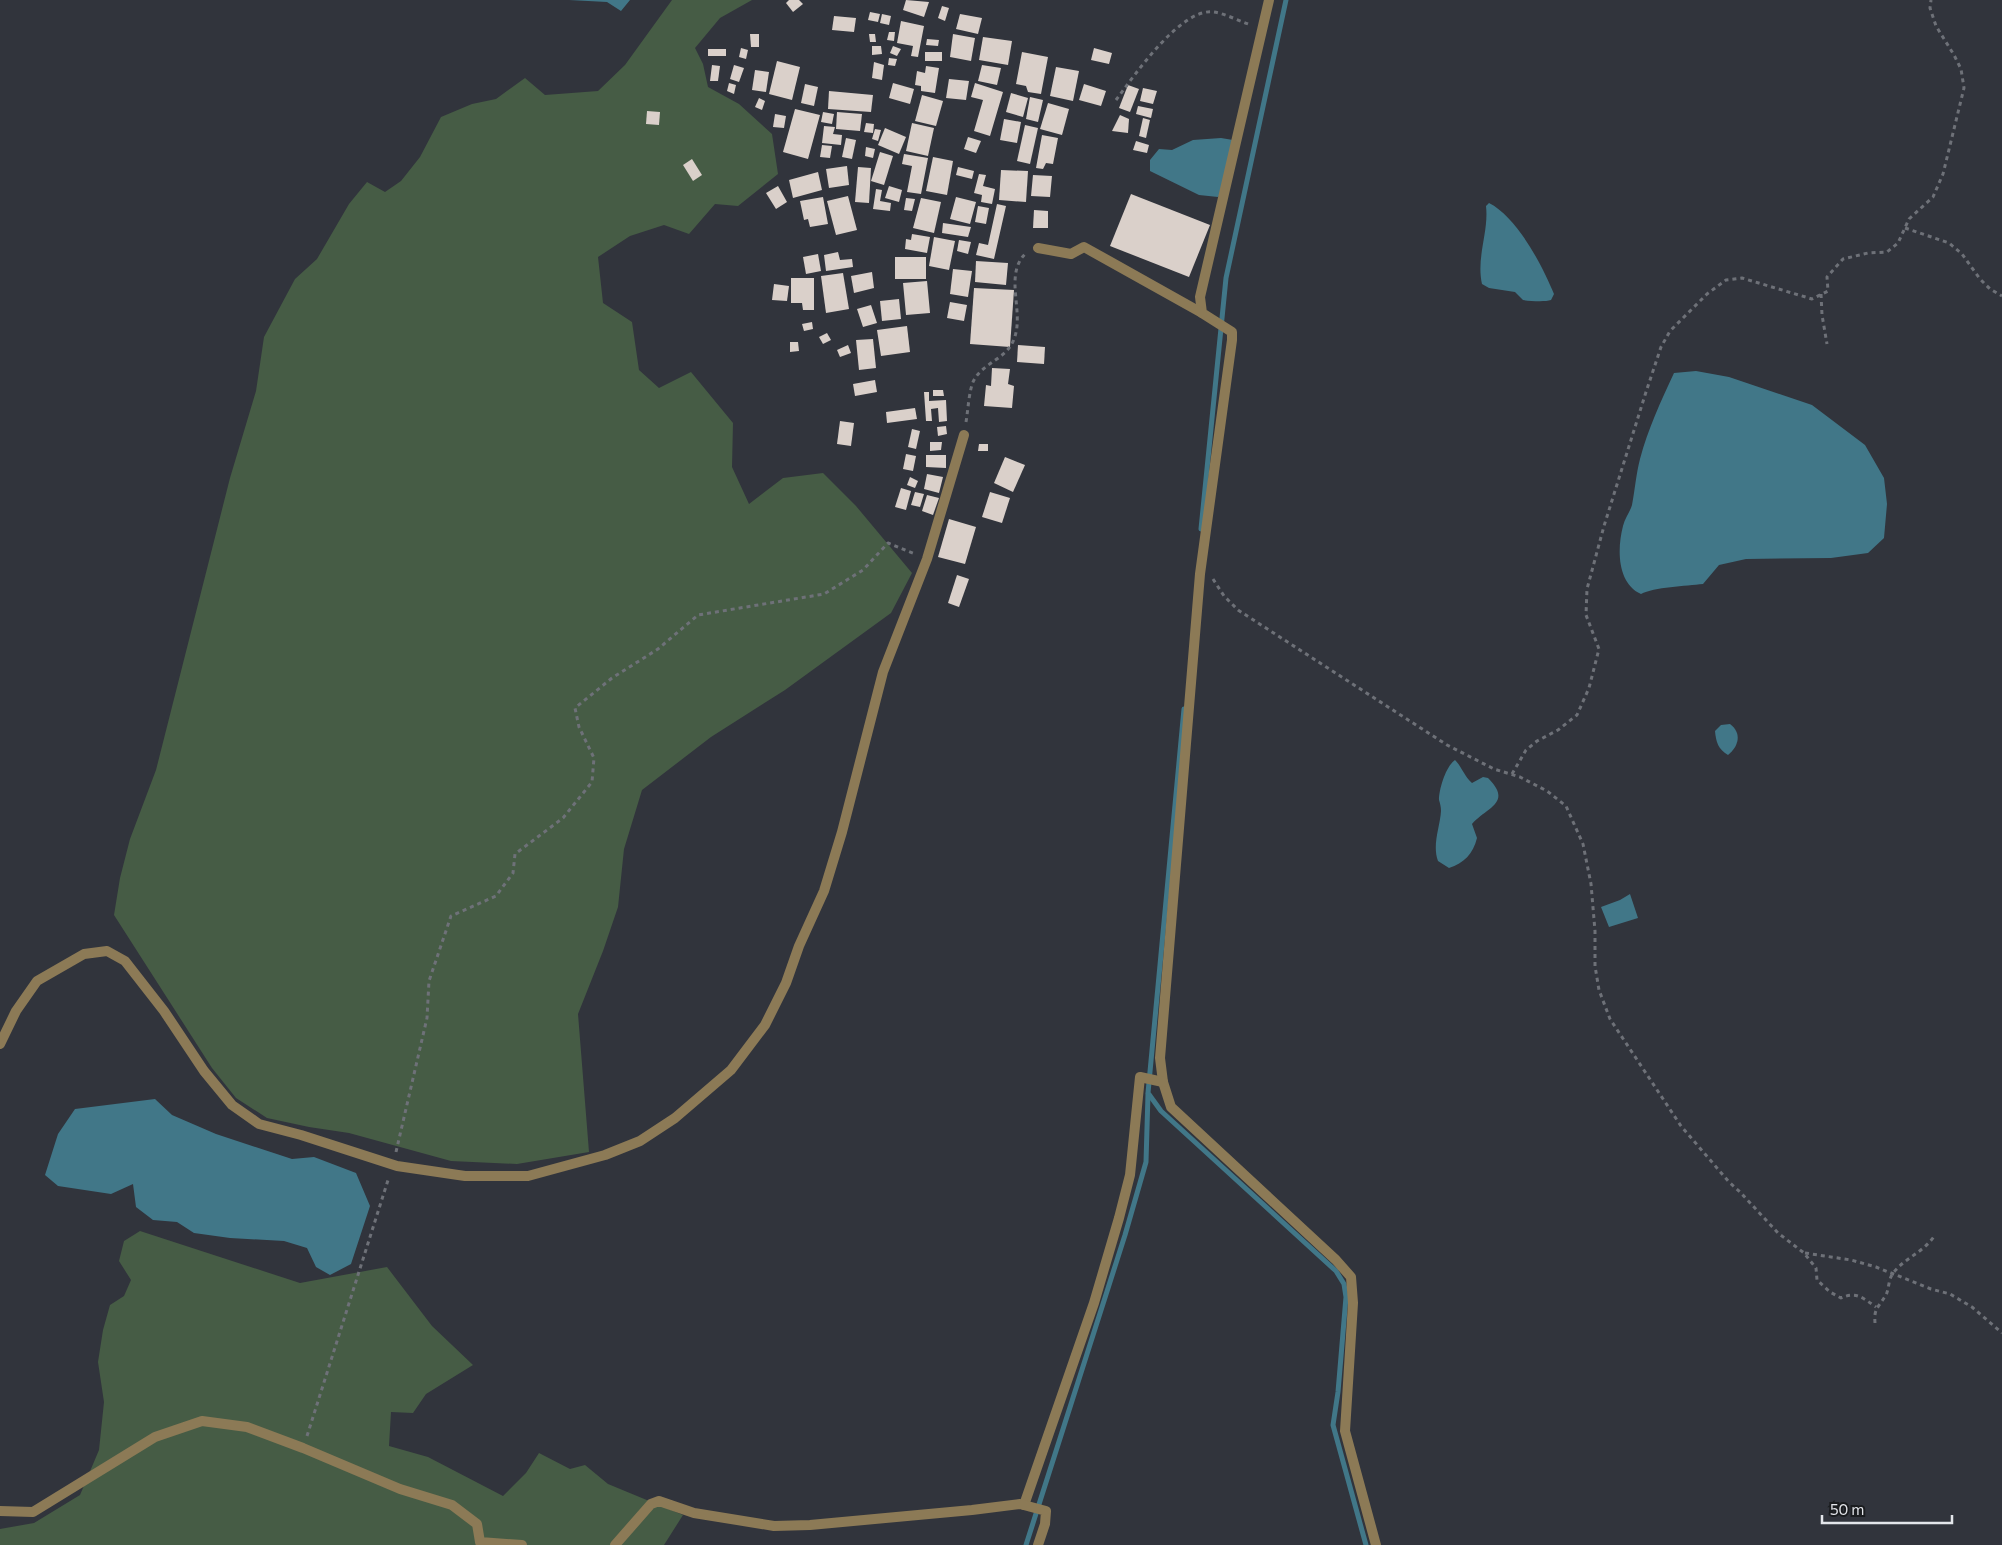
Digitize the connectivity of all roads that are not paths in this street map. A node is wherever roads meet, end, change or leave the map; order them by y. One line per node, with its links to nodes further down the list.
1 (1269, 0): 3 (street)
2 (1038, 248): 3 (street)
3 (1202, 313): 6 (street)
4 (964, 435): 5 (street)
5 (0, 1044)
6 (1160, 1082): 7 (street); 12 (street)
7 (1027, 1506): 10 (street); 11 (street)
8 (0, 1510): 9 (street)
9 (522, 1545)
10 (615, 1545)
11 (1038, 1545)
12 (1376, 1545)

